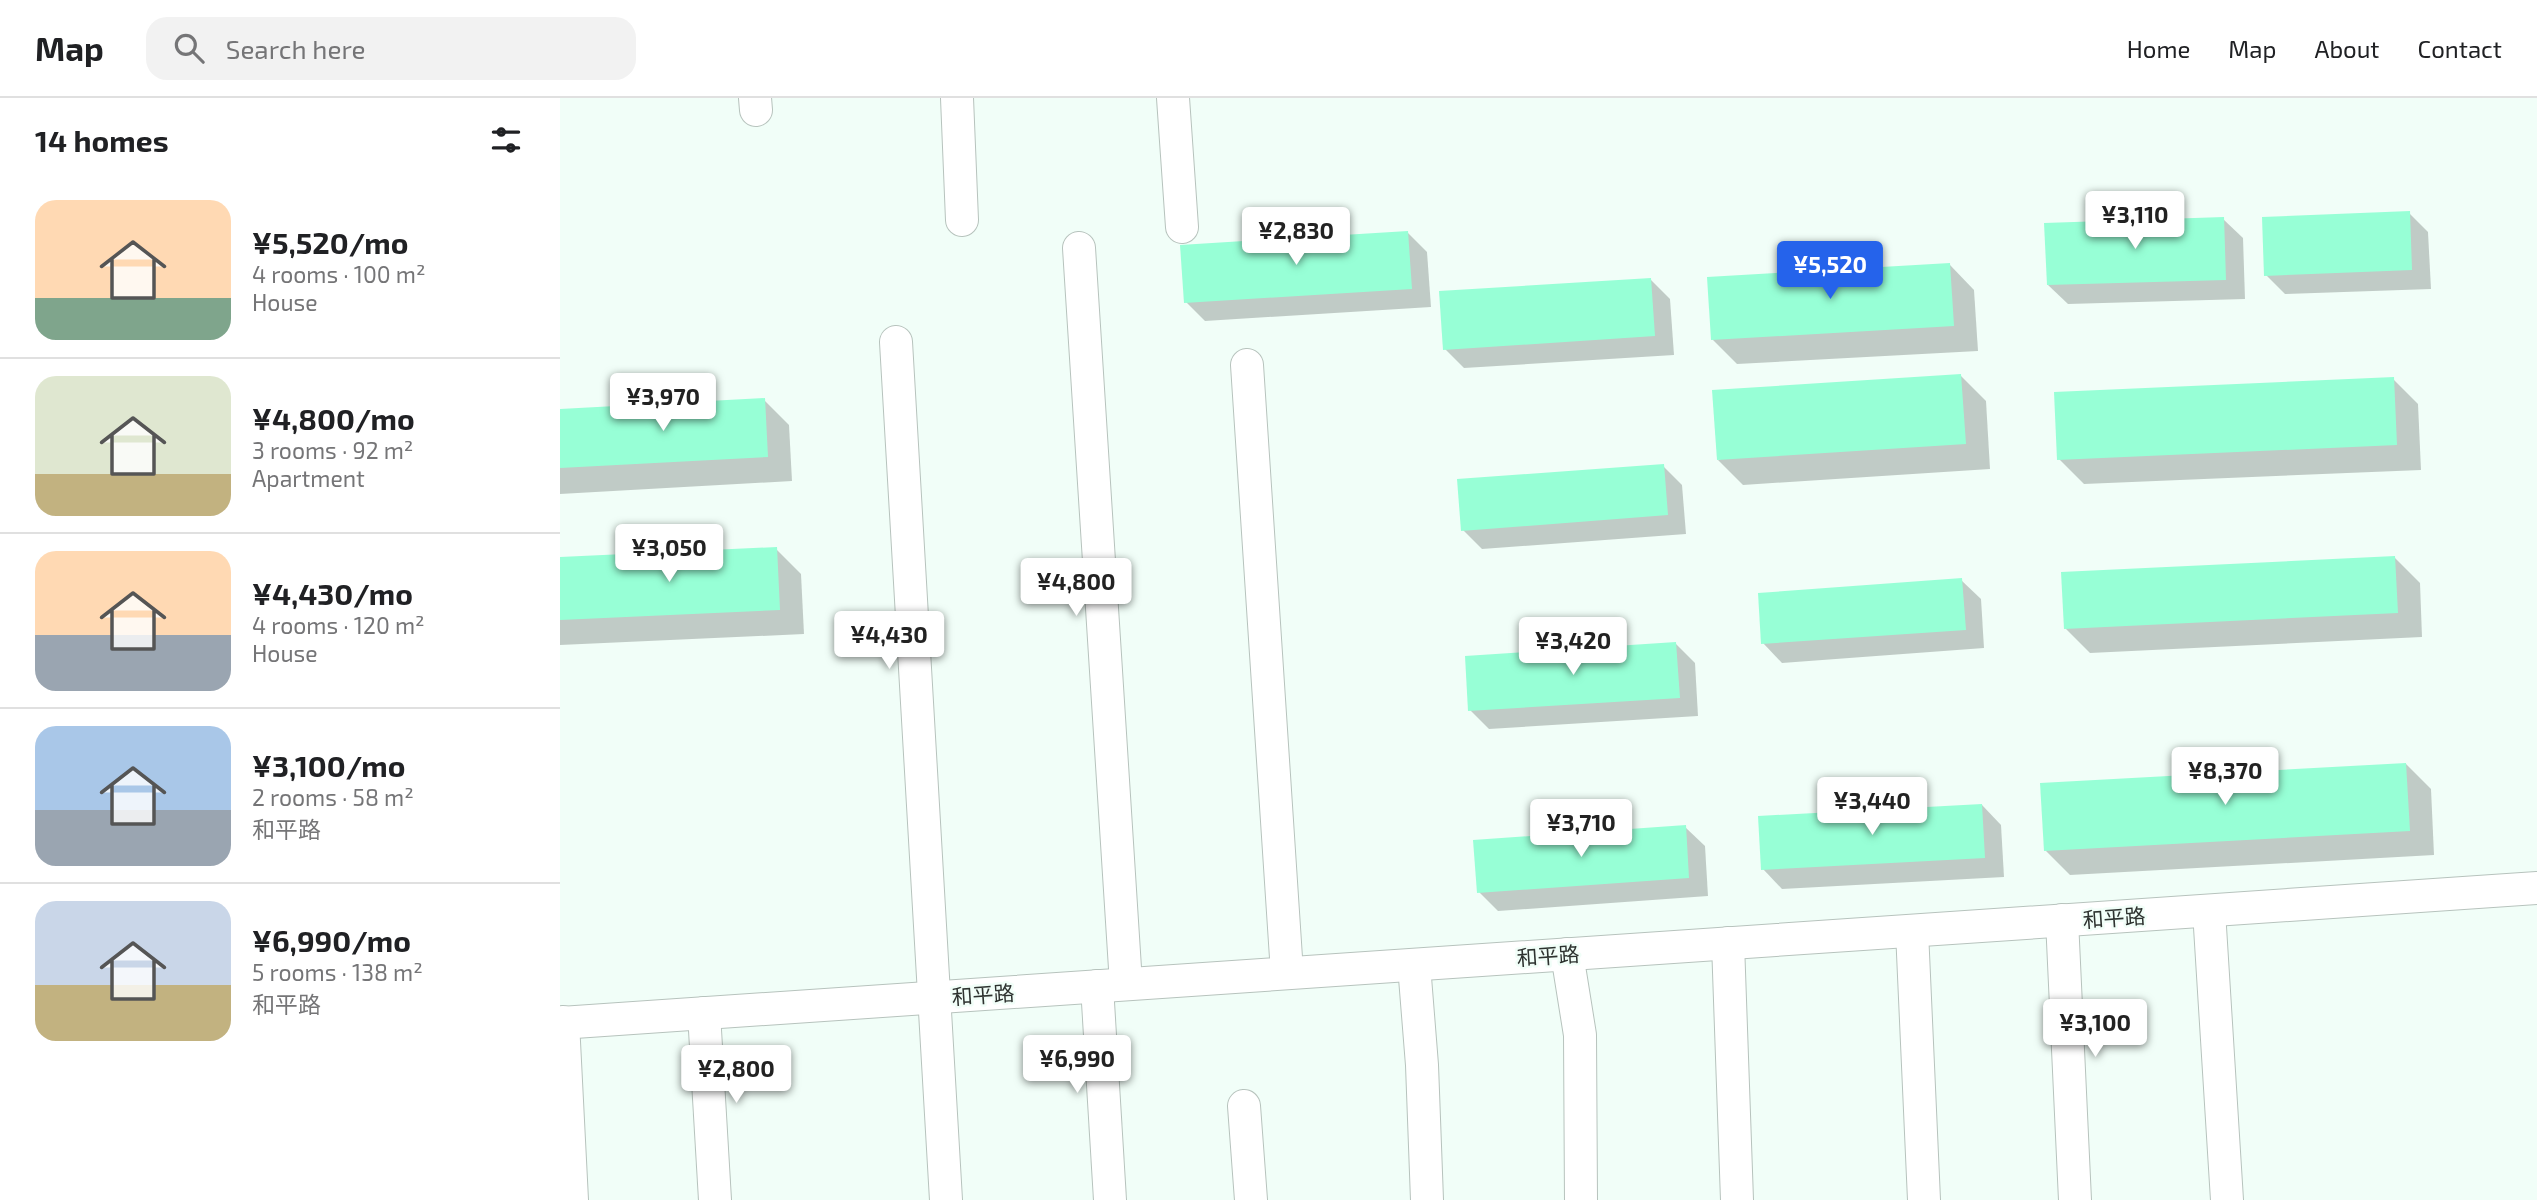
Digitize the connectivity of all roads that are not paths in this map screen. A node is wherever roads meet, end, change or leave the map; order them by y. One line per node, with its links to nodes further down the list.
1 (957, 98): 3 (street)
2 (1173, 98): 4 (street)
3 (962, 220)
4 (1181, 227)
5 (1079, 248): 16 (street)
6 (896, 342): 17 (street)
7 (1247, 365): 15 (street)
8 (2537, 888): 9 (street, 和平路)
9 (2209, 911): 10 (street, 和平路); 31 (street)
10 (2062, 920): 11 (street, 和平路); 30 (street)
11 (1912, 931): 12 (street, 和平路); 29 (street)
12 (1728, 943): 13 (street, 和平路); 28 (street)
13 (1567, 954): 14 (street, 和平路); 27 (street)
14 (1414, 965): 15 (street, 和平路); 26 (street)
15 (1287, 973): 16 (street, 和平路)
16 (1111, 985): 17 (street, 和平路); 24 (street)
17 (936, 997): 18 (street, 和平路); 23 (street)
18 (704, 1013): 19 (street, 和平路); 22 (street)
19 (562, 1023): 21 (street)
20 (1244, 1106): 25 (street)
21 (572, 1200)
22 (715, 1200)
23 (946, 1200)
24 (1110, 1200)
25 (1251, 1200)
26 (1427, 1200)
27 (1581, 1200)
28 (1737, 1200)
29 (1924, 1200)
30 (2075, 1200)
31 (2227, 1200)

